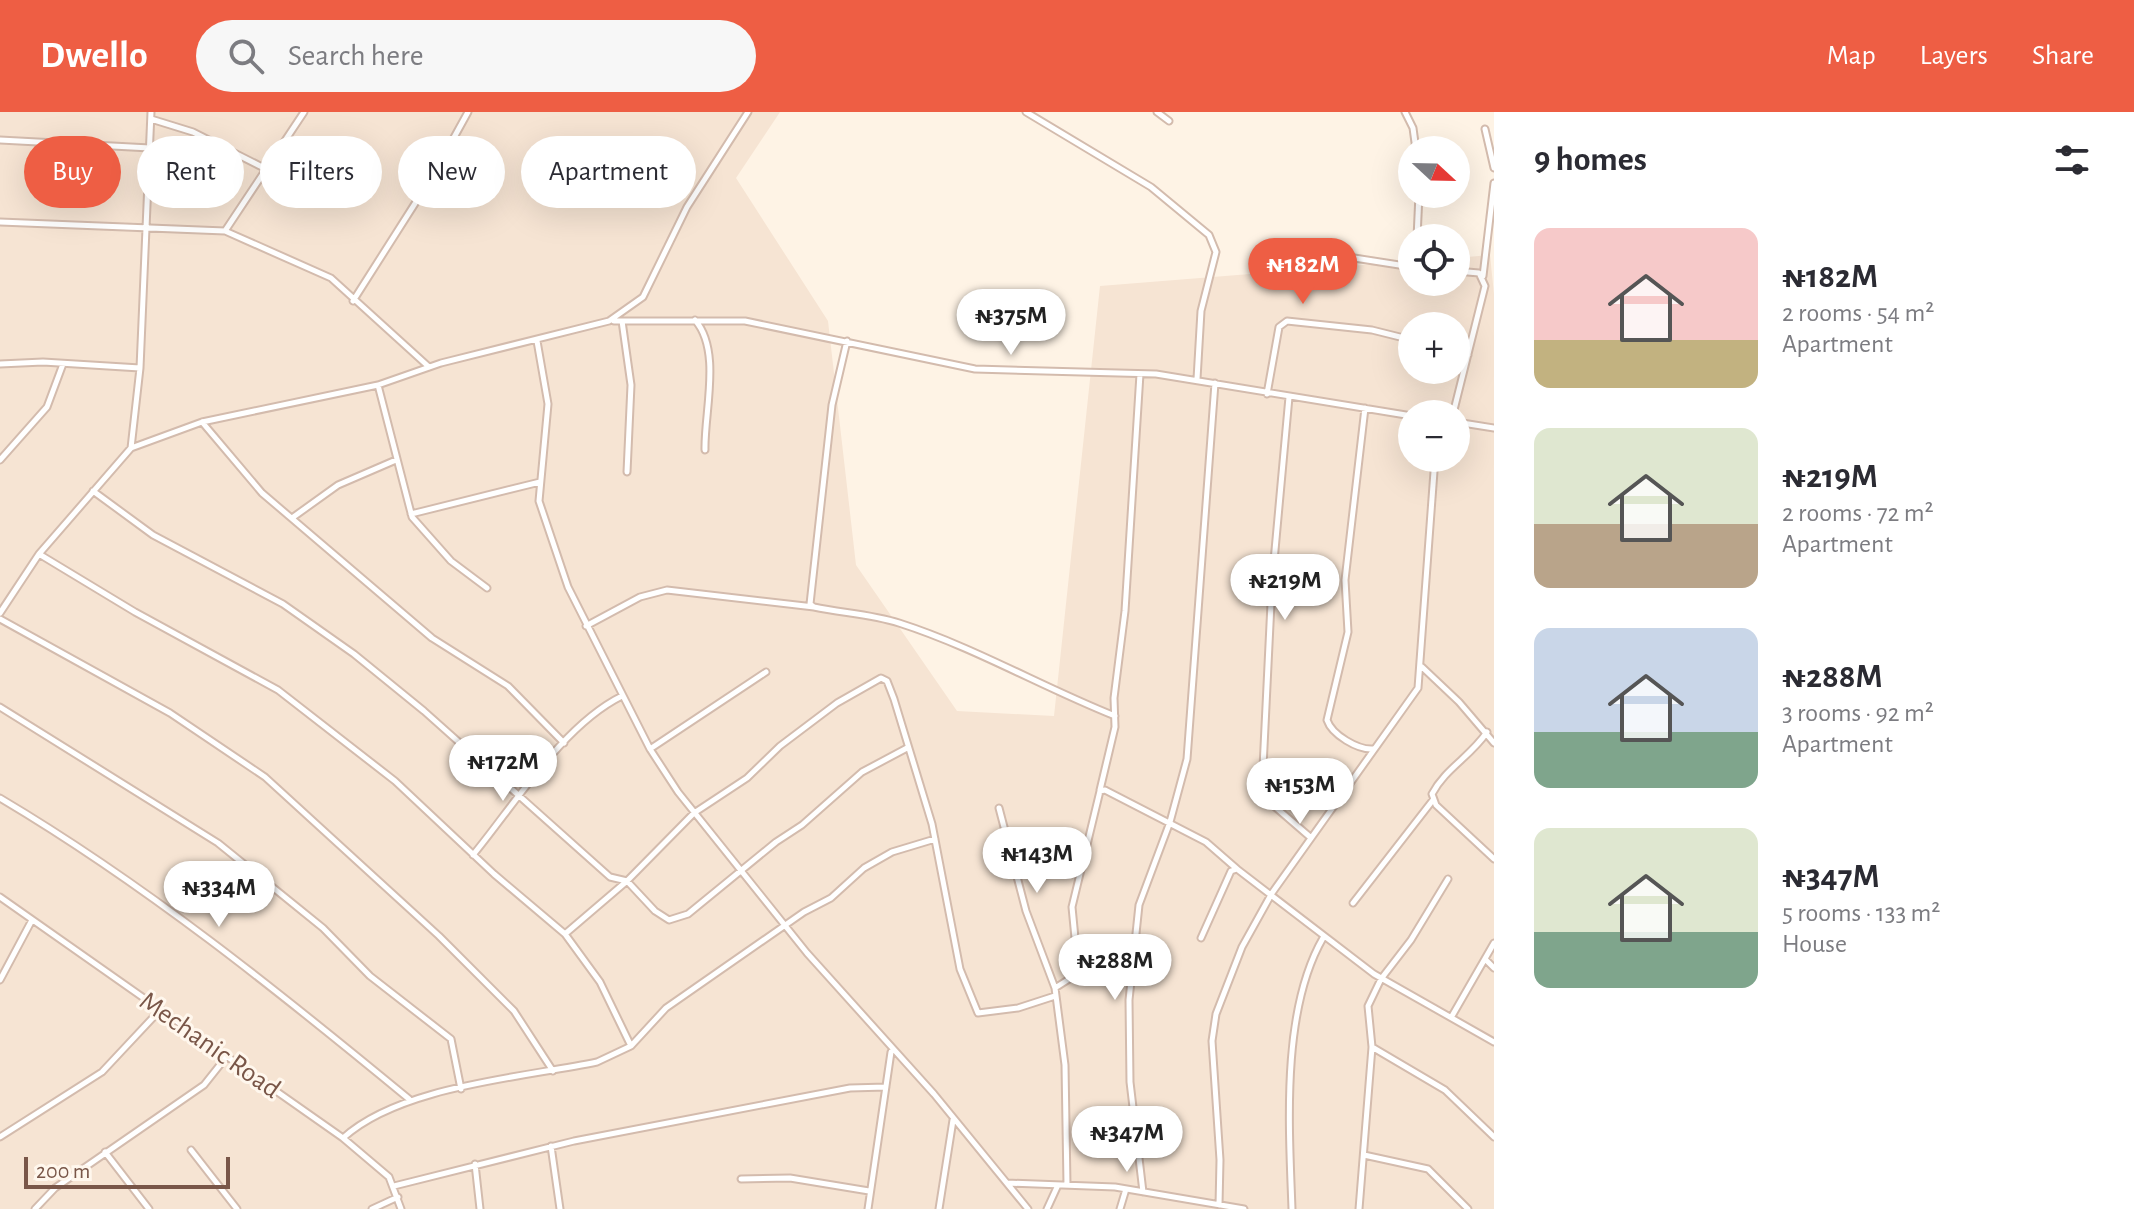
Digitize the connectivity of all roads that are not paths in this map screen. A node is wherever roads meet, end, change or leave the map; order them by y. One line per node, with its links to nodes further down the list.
1 (304, 112): 11 (street)
2 (468, 112): 28 (street)
3 (748, 112): 30 (street)
4 (1026, 112): 41 (street)
5 (1157, 112): 8 (street)
6 (1405, 112): 12 (street)
7 (151, 116): 10 (street); 15 (street)
8 (1169, 121)
9 (1485, 129): 16 (street)
10 (150, 136)
11 (289, 136)
12 (1414, 136)
13 (0, 140): 14 (street)
14 (137, 147)
15 (260, 166)
16 (1494, 168)
17 (260, 181): 22 (street)
18 (1494, 183): 26 (street)
19 (148, 208): 21 (street)
20 (0, 222): 21 (street)
21 (148, 226): 22 (street); 39 (street)
22 (225, 231): 28 (street)
23 (1348, 257): 24 (street)
24 (1398, 265)
25 (1470, 273): 26 (street)
26 (1481, 274): 27 (street); 35 (street)
27 (1494, 274)
28 (353, 301): 38 (street)
29 (695, 319): 31 (street); 34 (street); 52 (street)
30 (609, 321): 31 (street); 33 (street)
31 (622, 321): 55 (street)
32 (1398, 336): 44 (street)
33 (537, 341): 38 (street); 57 (street)
34 (847, 341): 40 (street); 63 (street)
35 (1470, 347)
36 (0, 364): 37 (street)
37 (63, 364): 39 (street); 53 (street)
38 (429, 367): 43 (street)
39 (140, 368): 51 (street)
40 (1140, 374): 41 (street); 70 (street)
41 (1197, 379): 42 (street)
42 (1215, 383): 44 (street); 83 (street)
43 (378, 385): 48 (street); 54 (street)
44 (1267, 394): 45 (street)
45 (1289, 397): 46 (street); 84 (street)
46 (1365, 408): 47 (street); 76 (street)
47 (1398, 414)
48 (202, 422): 51 (street); 60 (street)
49 (1470, 424): 50 (street)
50 (1494, 428)
51 (131, 448): 58 (street)
52 (705, 450)
53 (0, 460)
54 (396, 460): 59 (street); 60 (street)
55 (627, 472)
56 (1434, 472): 66 (street)
57 (540, 482): 59 (street); 65 (street)
58 (93, 491): 61 (street); 79 (street)
59 (411, 514): 62 (street)
60 (292, 518): 72 (street)
61 (39, 554): 64 (street); 86 (street)
62 (487, 588)
63 (814, 607): 65 (street); 70 (street)
64 (0, 616): 114 (street)
65 (586, 626): 68 (street)
66 (1422, 667): 71 (street); 76 (street)
67 (766, 672): 75 (street)
68 (622, 696): 72 (street); 75 (street)
69 (0, 707): 116 (street)
70 (1115, 716): 77 (street)
71 (1487, 732): 73 (street); 80 (street)
72 (564, 743): 79 (street)
73 (1494, 743)
74 (907, 748): 82 (street); 85 (street); 89 (street)
75 (650, 749): 82 (street)
76 (1374, 749): 84 (street)
77 (1100, 791): 83 (street); 105 (street)
78 (0, 798): 117 (street)
79 (519, 798): 86 (street); 91 (street)
80 (1433, 800): 87 (street); 94 (street)
81 (999, 808): 105 (street)
82 (694, 813): 89 (street); 91 (street)
83 (1170, 822): 88 (street); 134 (street)
84 (1310, 837): 92 (street)
85 (935, 839): 96 (street); 106 (street)
86 (473, 855): 97 (street)
87 (1494, 859)
88 (1237, 869): 92 (street); 98 (street)
89 (741, 870): 91 (street); 96 (street)
90 (1448, 879): 103 (street)
91 (627, 881): 97 (street)
92 (1272, 893): 99 (street); 136 (street)
93 (0, 897): 95 (street, Mechanic Road)
94 (1353, 903)
95 (32, 920): 104 (street); 107 (street, Mechanic Road)
96 (786, 926): 110 (street); 112 (street)
97 (565, 934): 110 (street)
98 (1201, 938)
99 (1323, 938): 103 (street); 151 (street)
100 (1494, 943): 101 (street)
101 (1485, 959): 102 (street); 108 (street)
102 (1494, 968)
103 (1381, 979): 108 (street); 111 (street)
104 (0, 980)
105 (1055, 988): 106 (street)
106 (1055, 996): 130 (street)
107 (161, 1009): 113 (street, Mechanic Road); 119 (street)
108 (1452, 1016): 109 (street)
109 (1494, 1042)
110 (631, 1046): 114 (street)
111 (1372, 1047): 120 (street); 125 (street)
112 (892, 1051): 115 (street); 118 (street)
113 (227, 1056): 121 (street, Mechanic Road); 124 (street)
114 (553, 1071): 116 (street)
115 (886, 1087): 122 (street); 133 (street)
116 (461, 1089): 117 (street)
117 (409, 1100): 121 (street)
118 (953, 1120): 128 (street); 146 (street)
119 (0, 1137)
120 (1494, 1137)
121 (343, 1138): 131 (street, Mechanic Road)
122 (551, 1146): 126 (street); 144 (street)
123 (191, 1150): 140 (street)
124 (105, 1152): 138 (street); 139 (street)
125 (1364, 1155): 152 (street); 153 (street)
126 (475, 1164): 131 (street); 143 (street)
127 (741, 1179): 133 (street)
128 (1005, 1183): 129 (street); 147 (street)
129 (1058, 1185): 130 (street); 148 (street)
130 (1067, 1185): 132 (street)
131 (394, 1186): 135 (street, Mechanic Road)
132 (1126, 1189): 134 (street); 149 (street)
133 (869, 1191): 145 (street)
134 (1143, 1192): 137 (street)
135 (398, 1197): 141 (street); 142 (street, Mechanic Road)
136 (1219, 1205): 137 (street); 150 (street)
137 (1206, 1206)
138 (35, 1209)
139 (149, 1209)
140 (237, 1209)
141 (372, 1209)
142 (401, 1209)
143 (480, 1209)
144 (560, 1209)
145 (868, 1209)
146 (939, 1209)
147 (1028, 1209)
148 (1047, 1209)
149 (1120, 1209)
150 (1244, 1209)
151 (1292, 1209)
152 (1359, 1209)
153 (1468, 1209)

